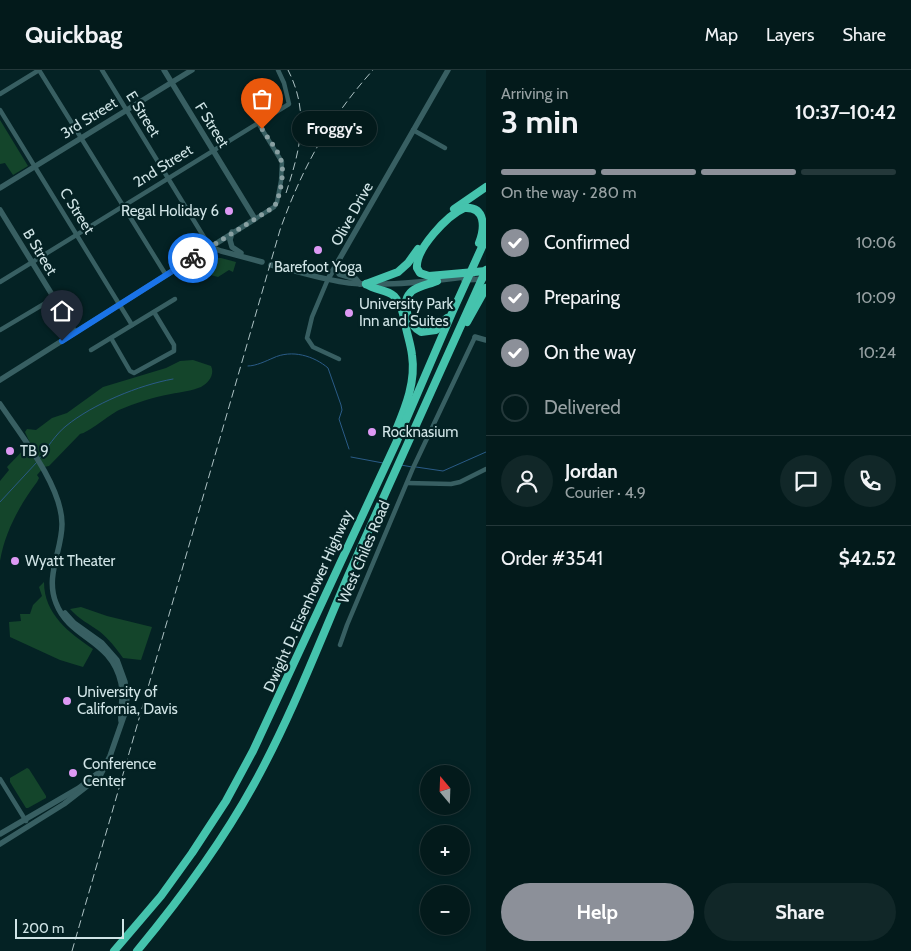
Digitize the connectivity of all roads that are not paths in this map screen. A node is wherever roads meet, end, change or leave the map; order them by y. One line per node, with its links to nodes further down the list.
1 (39, 70): 8 (street); 14 (street)
2 (102, 70): 11 (street, E Street)
3 (164, 70): 7 (street, F Street)
4 (192, 70): 7 (street, 3rd Street)
5 (278, 70): 12 (street, 2nd Street)
6 (448, 70): 13 (street, Olive Drive)
7 (171, 82): 11 (street, 3rd Street); 16 (street, F Street)
8 (0, 94)
9 (246, 103): 12 (street)
10 (0, 110): 17 (street, C Street)
11 (126, 110): 14 (street, 3rd Street); 18 (street, E Street)
12 (259, 123): 16 (street, 2nd Street); 23 (street)
13 (413, 130): 15 (street); 33 (street, Olive Drive)
14 (80, 138): 17 (street, 3rd Street); 21 (street)
15 (445, 148)
16 (213, 151): 18 (street, 2nd Street); 23 (street, F Street)
17 (35, 166): 20 (street, 3rd Street); 25 (street, C Street)
18 (168, 178): 21 (street, 2nd Street); 27 (street, E Street)
19 (486, 187): 41 (highway)
20 (0, 188)
21 (123, 206): 25 (street, 2nd Street); 35 (street)
22 (0, 210): 31 (street, B Street)
23 (255, 219): 24 (street)
24 (232, 232): 27 (street); 28 (street)
25 (77, 235): 31 (street, 2nd Street); 45 (street, C Street)
26 (486, 238): 30 (highway, Dwight D. Eisenhower Highway)
27 (210, 247): 28 (street); 35 (street)
28 (254, 259): 29 (street)
29 (262, 262)
30 (475, 262): 36 (highway); 47 (highway, Dwight D. Eisenhower Highway)
31 (32, 263): 40 (street, 2nd Street); 43 (street, B Street)
32 (271, 264): 37 (street)
33 (336, 267): 37 (street, Olive Drive); 41 (street)
34 (486, 271): 36 (highway); 53 (highway, Dwight D. Eisenhower Highway)
35 (166, 276): 45 (street)
36 (456, 277): 38 (street); 39 (street)
37 (328, 279): 41 (street); 56 (street, Olive Drive)
38 (486, 279)
39 (437, 281): 41 (street); 47 (highway)
40 (0, 282)
41 (363, 284): 59 (highway)
42 (486, 288): 53 (highway)
43 (54, 298): 49 (street); 50 (street, B Street)
44 (175, 299): 46 (street)
45 (120, 304): 48 (street, C Street); 50 (street)
46 (154, 312): 48 (street); 52 (street)
47 (452, 313): 59 (highway, Dwight D. Eisenhower Highway)
48 (132, 325): 52 (street)
49 (0, 330)
50 (75, 332): 57 (street)
51 (474, 336): 54 (street); 61 (street, West Chiles Road)
52 (111, 338): 55 (street)
53 (454, 339): 70 (highway, Dwight D. Eisenhower Highway)
54 (486, 340)
55 (91, 350)
56 (339, 359)
57 (0, 380)
58 (0, 404): 63 (street)
59 (390, 453): 69 (highway, Dwight D. Eisenhower Highway)
60 (486, 469): 61 (street)
61 (407, 483): 62 (street, West Chiles Road)
62 (340, 645)
63 (102, 770): 65 (street); 66 (street)
64 (0, 779): 65 (street)
65 (25, 819): 66 (street); 67 (street)
66 (29, 826): 68 (street)
67 (0, 834)
68 (0, 844)
69 (114, 951)
70 (137, 951)

